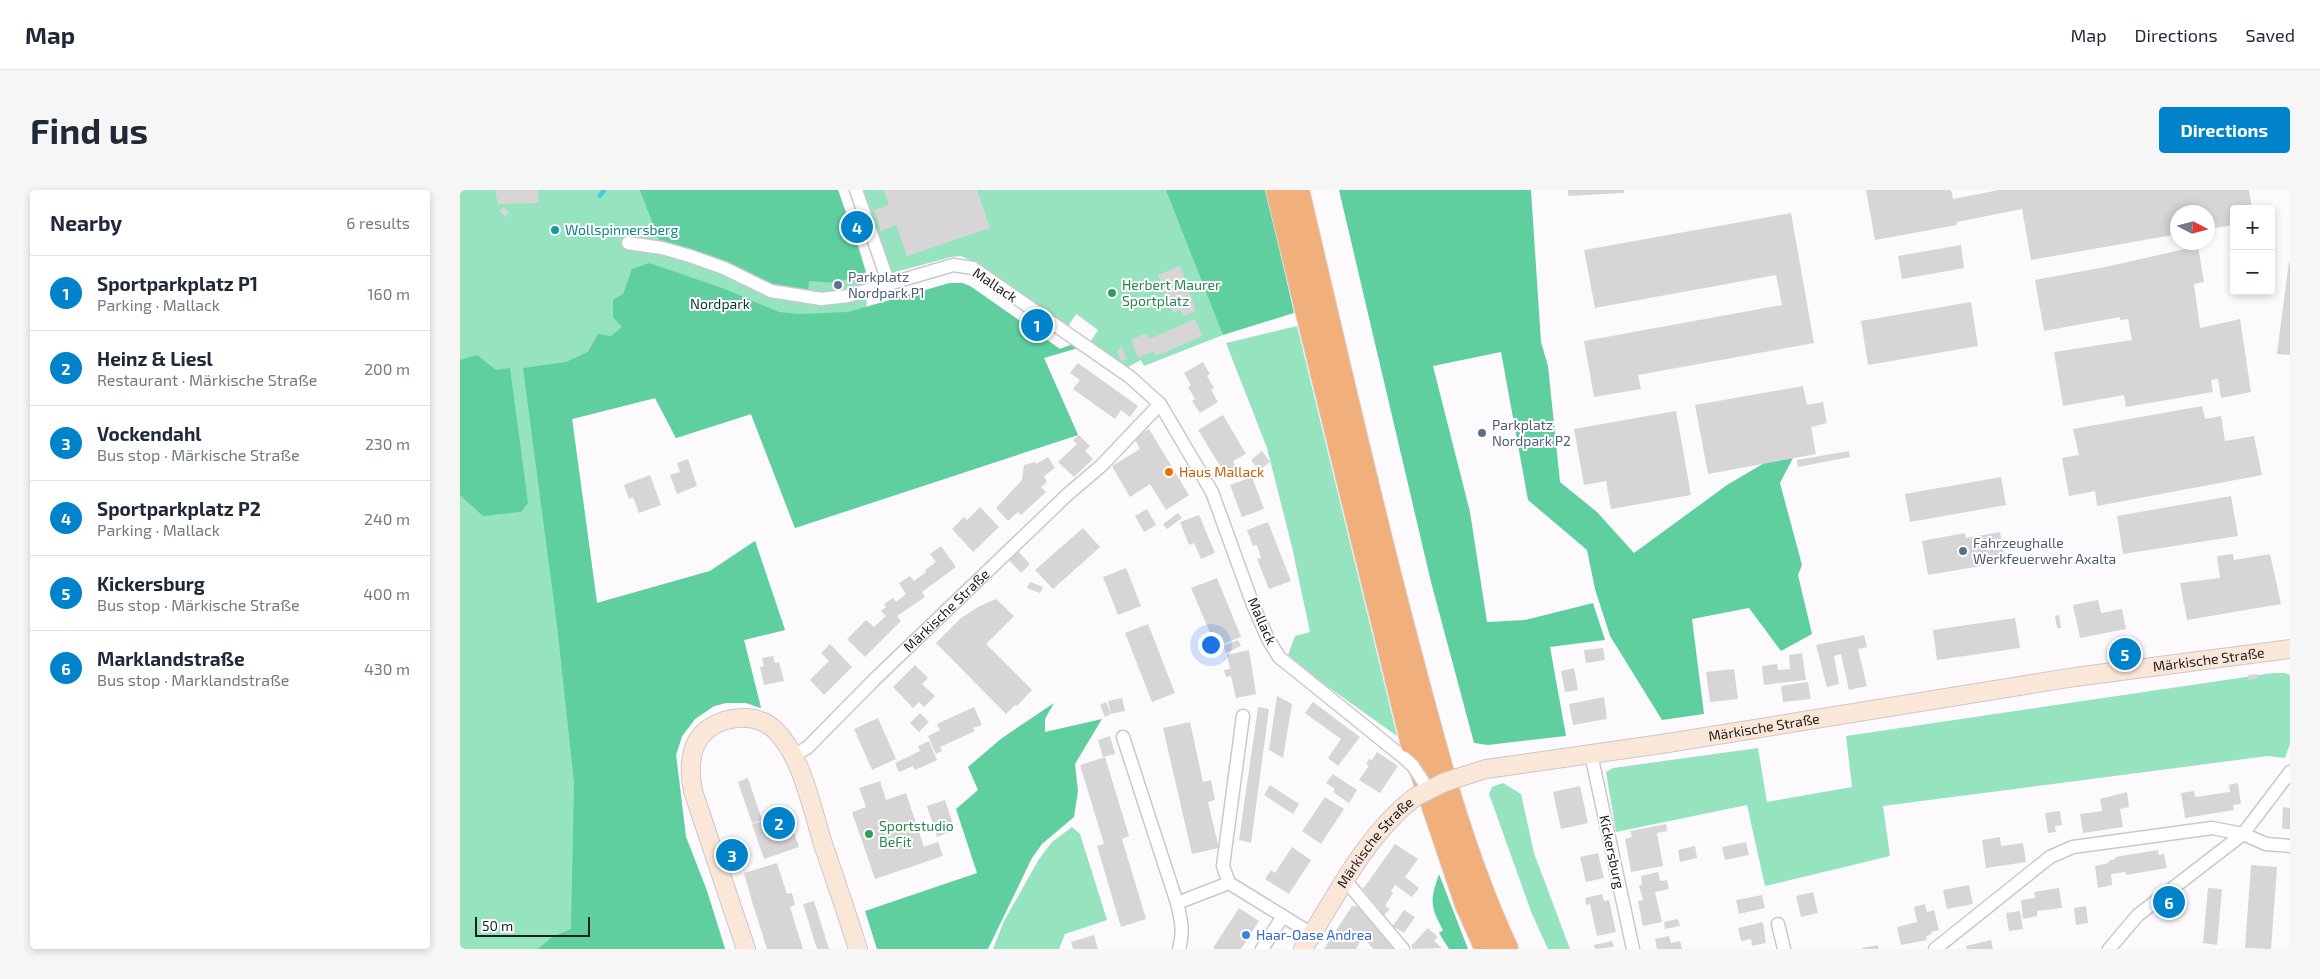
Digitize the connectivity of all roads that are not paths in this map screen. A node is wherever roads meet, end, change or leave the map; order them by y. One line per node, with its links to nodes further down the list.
1 (856, 190): 5 (street)
2 (1278, 190): 27 (highway)
3 (1297, 190): 28 (highway)
4 (628, 243): 5 (street, Mallack)
5 (888, 284): 6 (street, Mallack)
6 (1160, 404): 11 (street, Märkische Straße); 13 (street, Mallack, bridge)
7 (2290, 650): 10 (main road, Märkische Straße)
8 (1243, 716): 17 (street)
9 (1123, 737): 18 (street)
10 (1591, 754): 13 (main road, Märkische Straße, bridge); 29 (street, Kickersburg)
11 (793, 756): 22 (main road); 23 (main road)
12 (2290, 772): 14 (street)
13 (1422, 793): 16 (main road, Märkische Straße)
14 (2243, 834): 15 (street); 31 (street); 32 (street)
15 (2290, 846)
16 (1345, 880): 21 (main road, Märkische Straße); 26 (street)
17 (1229, 884): 18 (street); 19 (street, Märkische Straße)
18 (1177, 903): 24 (street)
19 (1283, 916): 21 (street, Märkische Straße); 25 (street)
20 (1778, 924): 30 (street)
21 (1307, 942)
22 (746, 949)
23 (858, 949)
24 (1179, 949)
25 (1262, 949)
26 (1402, 949)
27 (1487, 949)
28 (1506, 949)
29 (1632, 949)
30 (1784, 949)
31 (1936, 949)
32 (2109, 949)

